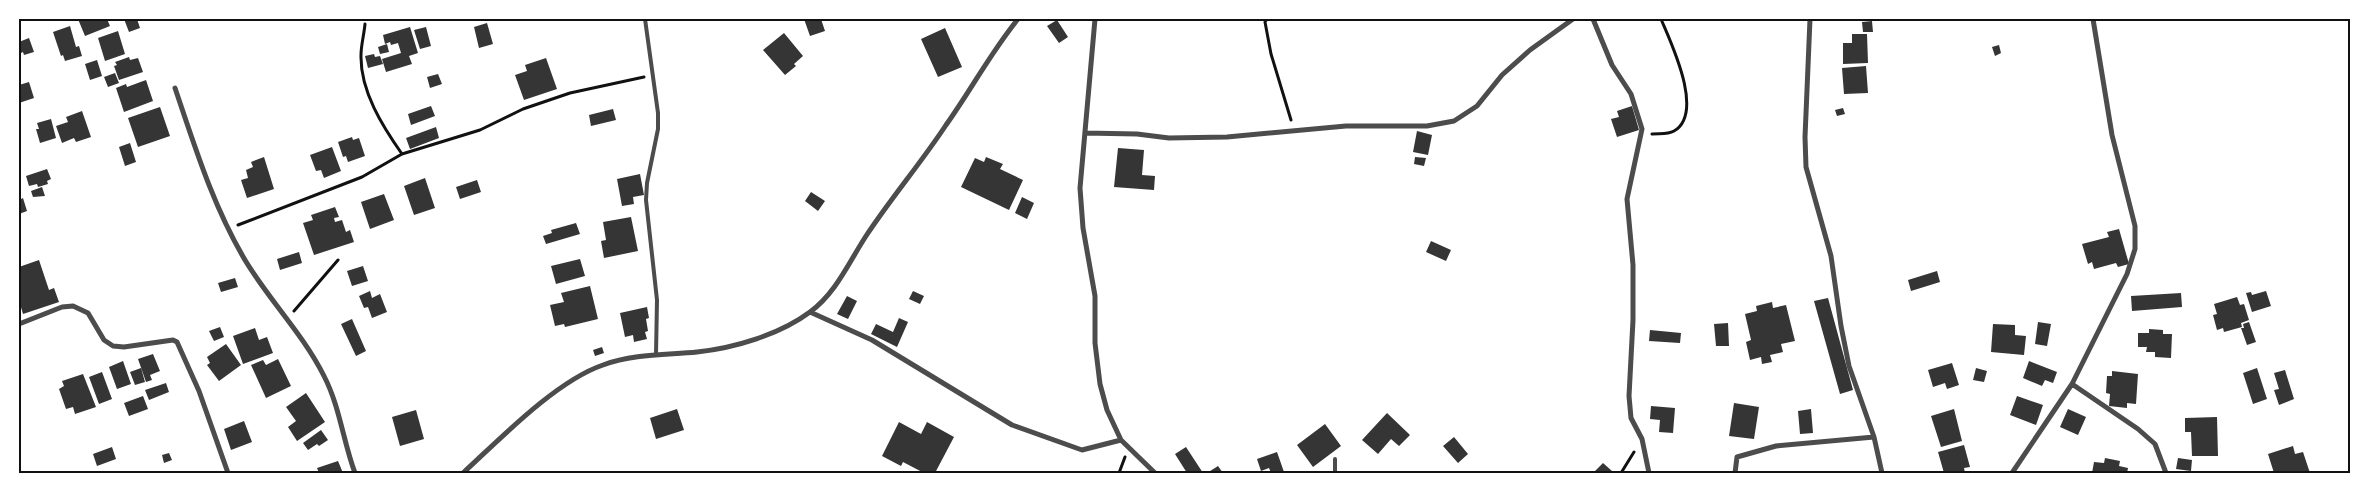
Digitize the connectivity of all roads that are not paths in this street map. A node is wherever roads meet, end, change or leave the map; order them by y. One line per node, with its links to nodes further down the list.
1 (645, 19): 12 (lane)
2 (1018, 19): 10 (street)
3 (1094, 19): 9 (street)
4 (1573, 19): 9 (street)
5 (1593, 19): 22 (street)
6 (1810, 19): 14 (street)
7 (2093, 19): 13 (street)
8 (175, 88): 18 (street)
9 (1085, 133): 15 (street)
10 (810, 312): 12 (street); 15 (street)
11 (19, 324): 17 (street)
12 (656, 354): 19 (street)
13 (2072, 384): 25 (street); 26 (street)
14 (1874, 437): 23 (street); 24 (street)
15 (1121, 440): 20 (street)
16 (1335, 458): 21 (lane)
17 (228, 473)
18 (355, 473)
19 (463, 473)
20 (1155, 473)
21 (1335, 473)
22 (1649, 473)
23 (1734, 473)
24 (1882, 473)
25 (2012, 473)
26 (2166, 473)

